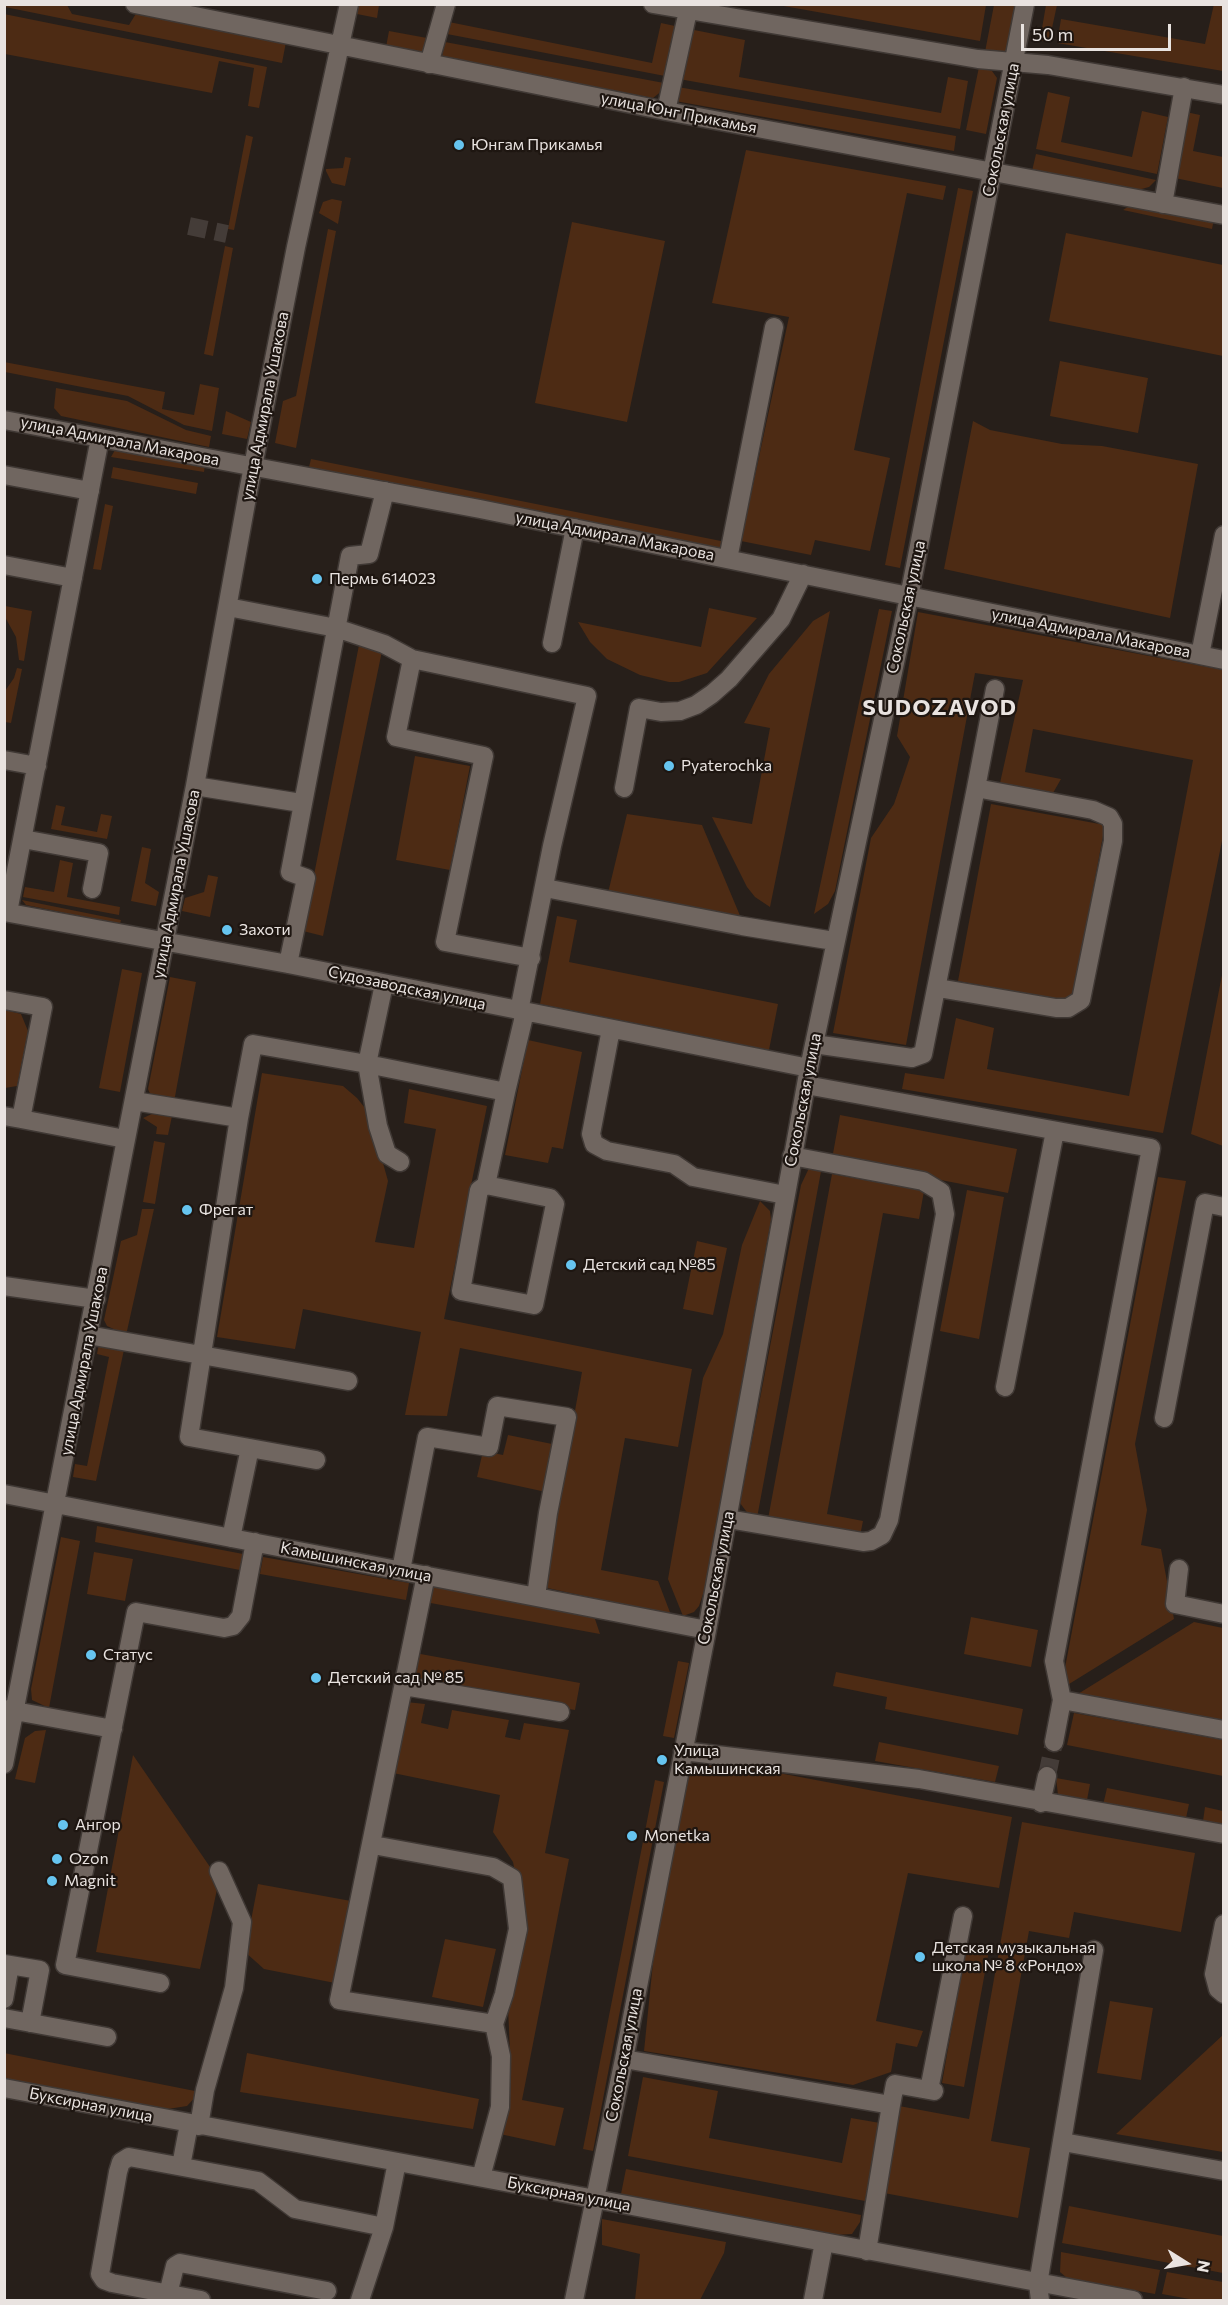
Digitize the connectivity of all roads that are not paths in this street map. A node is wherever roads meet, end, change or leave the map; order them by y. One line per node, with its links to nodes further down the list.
1 (135, 4): 7 (street, улица Юнг Прикамья)
2 (349, 4): 8 (street, улица Адмирала Ушакова)
3 (446, 4): 10 (street)
4 (653, 4): 6 (street)
5 (1025, 4): 9 (street, Сокольская улица)
6 (690, 8): 9 (street); 13 (street)
7 (209, 12): 8 (street, улица Юнг Прикамья)
8 (339, 47): 10 (street, улица Юнг Прикамья); 20 (street, улица Адмирала Ушакова)
9 (1014, 63): 11 (street); 14 (street, Сокольская улица)
10 (429, 64): 13 (street, улица Юнг Прикамья)
11 (1184, 87): 12 (street); 15 (street)
12 (1224, 95)
13 (666, 111): 14 (street, улица Юнг Прикамья)
14 (992, 172): 15 (street, улица Юнг Прикамья); 30 (street, Сокольская улица)
15 (1163, 204): 16 (street, улица Юнг Прикамья)
16 (1224, 215)
17 (774, 327): 26 (street)
18 (4, 420): 19 (street, улица Адмирала Макарова)
19 (100, 438): 20 (street, улица Адмирала Макарова); 22 (street)
20 (254, 466): 23 (street, улица Адмирала Макарова); 32 (street, улица Адмирала Ушакова)
21 (4, 475): 22 (street)
22 (90, 491): 29 (street)
23 (385, 491): 24 (street, улица Адмирала Макарова); 33 (street)
24 (575, 528): 26 (street, улица Адмирала Макарова); 34 (street)
25 (1224, 535): 31 (street)
26 (728, 559): 28 (street, улица Адмирала Макарова)
27 (4, 565): 29 (street)
28 (803, 574): 30 (street, улица Адмирала Макарова); 42 (street)
29 (73, 578): 40 (street)
30 (909, 597): 35 (street, улица Адмирала Макарова); 50 (street, Сокольская улица)
31 (1217, 602): 35 (street)
32 (228, 607): 33 (street); 41 (street, улица Адмирала Ушакова)
33 (336, 628): 36 (street); 44 (street)
34 (552, 643)
35 (1200, 655): 37 (street, улица Адмирала Макарова)
36 (412, 659): 47 (street); 52 (street)
37 (1224, 660)
38 (995, 689): 43 (street)
39 (4, 760): 40 (street)
40 (37, 766): 45 (street)
41 (195, 786): 44 (street); 51 (street, улица Адмирала Ушакова)
42 (624, 788)
43 (976, 788): 55 (street); 55 (street)
44 (301, 803): 53 (street)
45 (23, 839): 46 (street); 48 (street)
46 (11, 864): 49 (street)
47 (545, 888): 50 (street); 52 (street)
48 (92, 889)
49 (6, 912): 51 (street, Судозаводская улица)
50 (834, 941): 59 (street, Сокольская улица)
51 (164, 942): 53 (street, Судозаводская улица); 63 (street, улица Адмирала Ушакова)
52 (531, 958): 57 (street)
53 (288, 964): 54 (street, Судозаводская улица)
54 (384, 984): 57 (street, Судозаводская улица); 60 (street)
55 (938, 988): 59 (street)
56 (4, 1000): 64 (street)
57 (522, 1012): 58 (street, Судозаводская улица); 62 (street)
58 (611, 1029): 61 (street, Судозаводская улица); 71 (street)
59 (814, 1044): 61 (street, Сокольская улица)
60 (367, 1064): 62 (street); 65 (street); 69 (street)
61 (807, 1076): 66 (street, Судозаводская улица); 68 (street, Сокольская улица)
62 (506, 1092): 70 (street)
63 (134, 1101): 65 (street); 67 (street, улица Адмирала Ушакова)
64 (13, 1118): 67 (street)
65 (239, 1118): 76 (street)
66 (1055, 1131): 78 (street); 94 (street, Судозаводская улица)
67 (125, 1139): 74 (street, улица Адмирала Ушакова)
68 (792, 1156): 71 (street, Сокольская улица); 84 (street)
69 (400, 1162)
70 (486, 1185): 70 (street)
71 (785, 1195): 84 (street, Сокольская улица)
72 (1224, 1207): 79 (street)
73 (4, 1286): 74 (street)
74 (96, 1299): 75 (street, улица Адмирала Ушакова)
75 (88, 1335): 76 (street); 83 (street, улица Адмирала Ушакова)
76 (202, 1353): 77 (street); 80 (street)
77 (348, 1381)
78 (1005, 1387)
79 (1164, 1418)
80 (250, 1448): 81 (street); 85 (street)
81 (316, 1460)
82 (4, 1494): 83 (street, Камышинская улица)
83 (57, 1504): 85 (street, Камышинская улица); 95 (street, улица Адмирала Ушакова)
84 (728, 1519): 92 (street, Сокольская улица)
85 (231, 1538): 86 (street, Камышинская улица)
86 (255, 1542): 88 (street, Камышинская улица); 97 (street)
87 (1179, 1569): 91 (street)
88 (401, 1570): 89 (street, Камышинская улица); 90 (street)
89 (426, 1575): 90 (street, Камышинская улица); 93 (street)
90 (536, 1596): 92 (street, Камышинская улица)
91 (1224, 1614)
92 (707, 1630): 100 (street, Сокольская улица)
93 (404, 1686): 96 (street); 105 (street)
94 (1062, 1700): 98 (street); 99 (street)
95 (10, 1710): 97 (street); 101 (street, улица Адмирала Ушакова)
96 (560, 1712)
97 (113, 1729): 111 (street)
98 (1224, 1730)
99 (1054, 1742)
100 (683, 1751): 103 (street); 118 (street, Сокольская улица)
101 (4, 1764)
102 (1047, 1776): 103 (street)
103 (1041, 1803): 104 (street)
104 (1224, 1834)
105 (373, 1845): 116 (street); 116 (street)
106 (219, 1871): 121 (street)
107 (963, 1916): 120 (street)
108 (1224, 1924): 112 (street)
109 (1094, 1950): 122 (street)
110 (7, 1965): 113 (street); 115 (street)
111 (160, 1983)
112 (1224, 1994)
113 (4, 1999)
114 (4, 2018): 115 (street)
115 (30, 2023): 117 (street)
116 (494, 2024): 126 (street)
117 (107, 2037)
118 (624, 2059): 120 (street); 127 (street, Сокольская улица)
119 (4, 2088): 121 (street, Буксирная улица)
120 (891, 2105): 130 (street)
121 (194, 2125): 123 (street, Буксирная улица); 124 (street)
122 (1063, 2142): 125 (street); 132 (street)
123 (397, 2162): 126 (street, Буксирная улица); 128 (street)
124 (181, 2166): 128 (street); 133 (street)
125 (1224, 2171)
126 (481, 2177): 127 (street, Буксирная улица)
127 (596, 2198): 129 (street, Буксирная улица); 137 (street, Сокольская улица)
128 (384, 2227): 136 (street)
129 (824, 2242): 130 (street, Буксирная улица); 138 (street)
130 (867, 2251): 132 (street, Буксирная улица)
131 (327, 2291): 134 (street)
132 (1039, 2292): 139 (street, Буксирная улица)
133 (131, 2294): 134 (street)
134 (168, 2294): 135 (street)
135 (201, 2301)
136 (360, 2301)
137 (574, 2301)
138 (813, 2301)
139 (1133, 2301)

